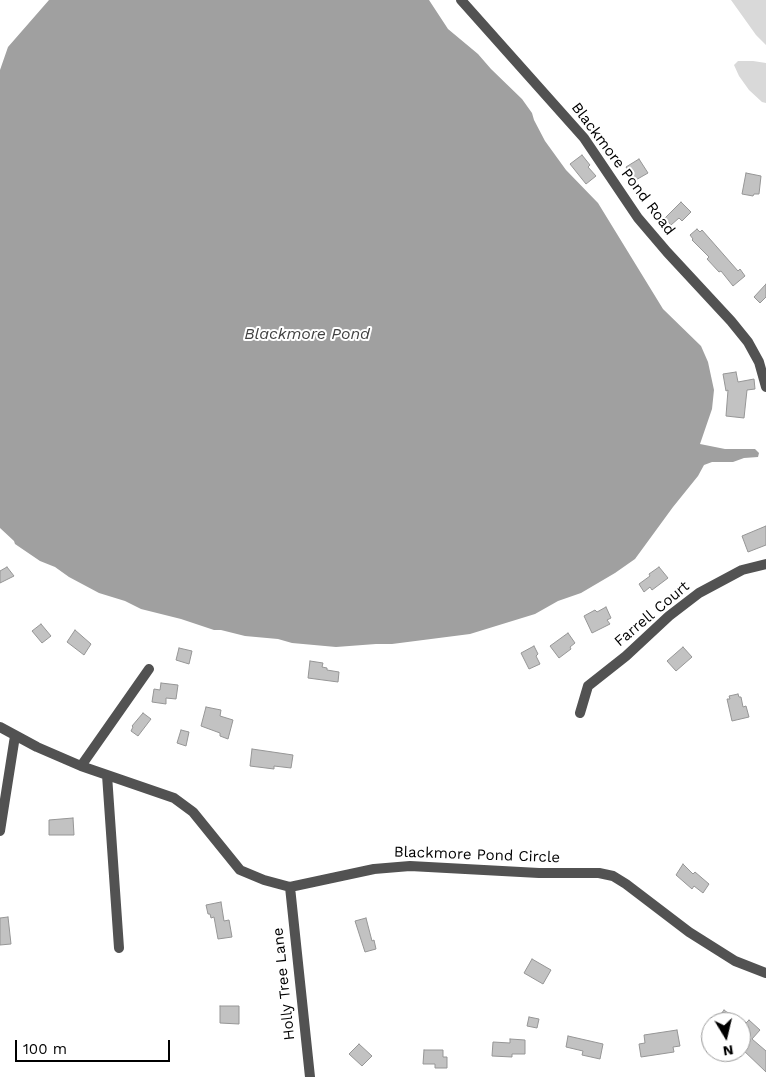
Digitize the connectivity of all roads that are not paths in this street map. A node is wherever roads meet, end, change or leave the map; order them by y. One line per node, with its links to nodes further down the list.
1 (461, 0): 2 (street, Blackmore Pond Road)
2 (766, 387)
3 (766, 564): 5 (street, Farrell Court)
4 (149, 669): 8 (street)
5 (580, 713)
6 (0, 727): 7 (street, Blackmore Pond Circle)
7 (15, 736): 8 (street, Blackmore Pond Circle); 10 (street)
8 (81, 766): 9 (street, Blackmore Pond Circle)
9 (106, 775): 11 (street, Blackmore Pond Circle); 12 (street)
10 (0, 831)
11 (290, 887): 13 (street, Blackmore Pond Circle); 14 (street, Holly Tree Lane)
12 (119, 948)
13 (766, 973)
14 (310, 1077)

